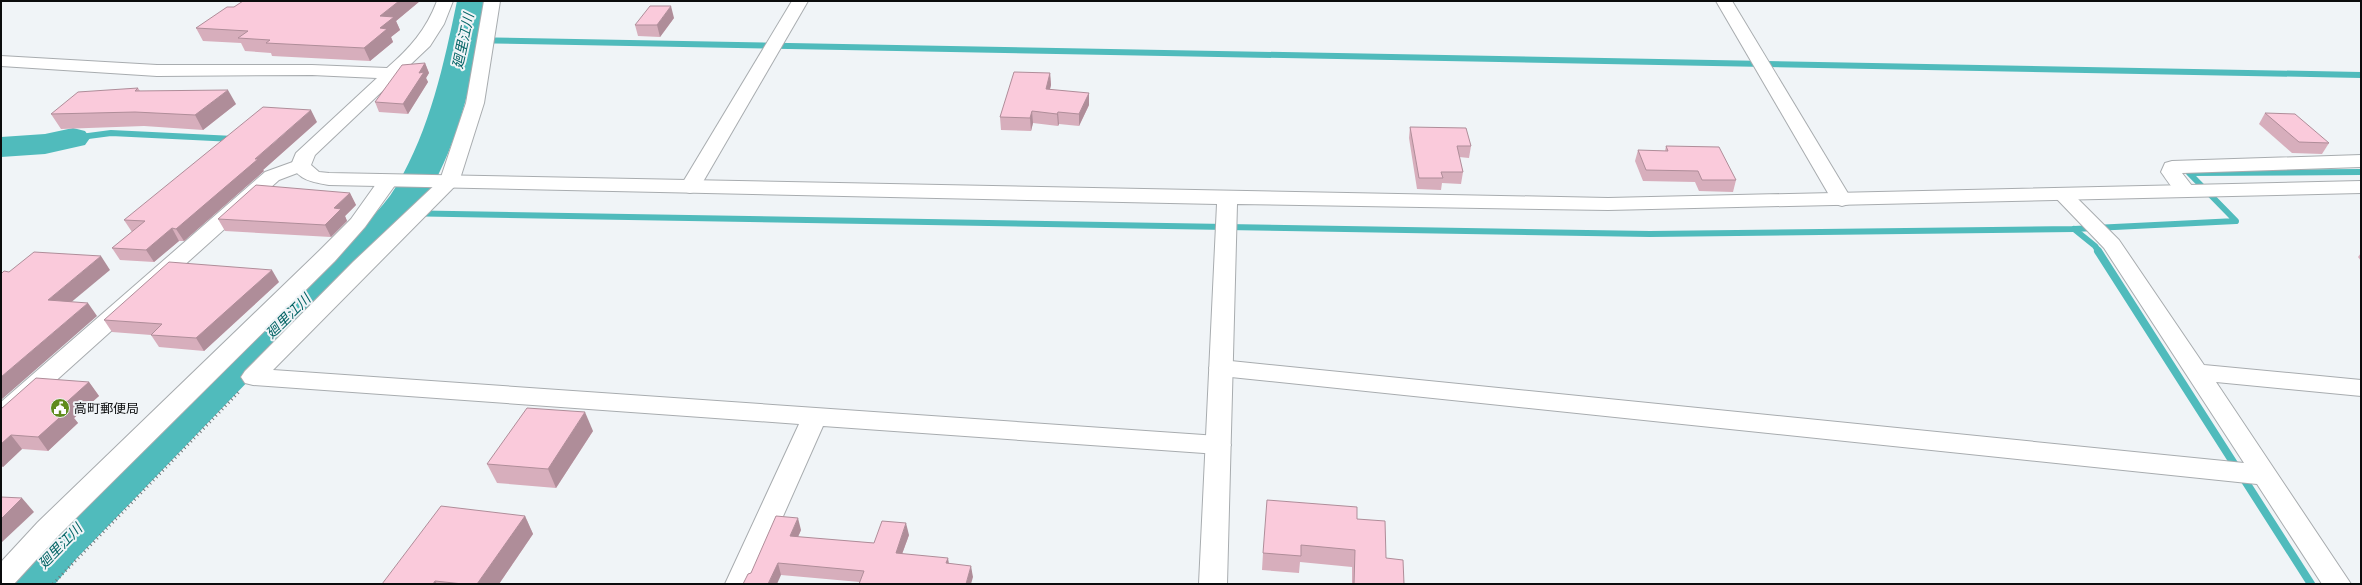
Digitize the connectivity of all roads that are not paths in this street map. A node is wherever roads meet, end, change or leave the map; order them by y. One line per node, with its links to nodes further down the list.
1 (445, 1): 6 (street)
2 (492, 1): 10 (street)
3 (800, 1): 11 (street)
4 (1724, 1): 16 (street)
5 (1, 60): 6 (street)
6 (391, 74): 8 (street)
7 (2361, 161): 13 (street)
8 (301, 164): 9 (street); 20 (street)
9 (388, 181): 10 (street); 24 (street)
10 (448, 182): 11 (street); 21 (street)
11 (690, 187): 15 (street)
12 (2361, 187): 13 (street)
13 (2199, 190): 14 (street)
14 (2062, 194): 16 (street); 18 (street)
15 (1227, 198): 16 (street); 17 (street)
16 (1842, 200)
17 (1221, 368): 22 (street); 23 (street)
18 (2197, 372): 19 (street); 23 (street)
19 (2361, 388)
20 (1, 416)
21 (815, 417): 22 (street); 25 (street)
22 (1218, 445): 26 (street)
23 (2248, 473): 27 (street)
24 (1, 580)
25 (739, 584)
26 (1213, 584)
27 (2337, 584)

